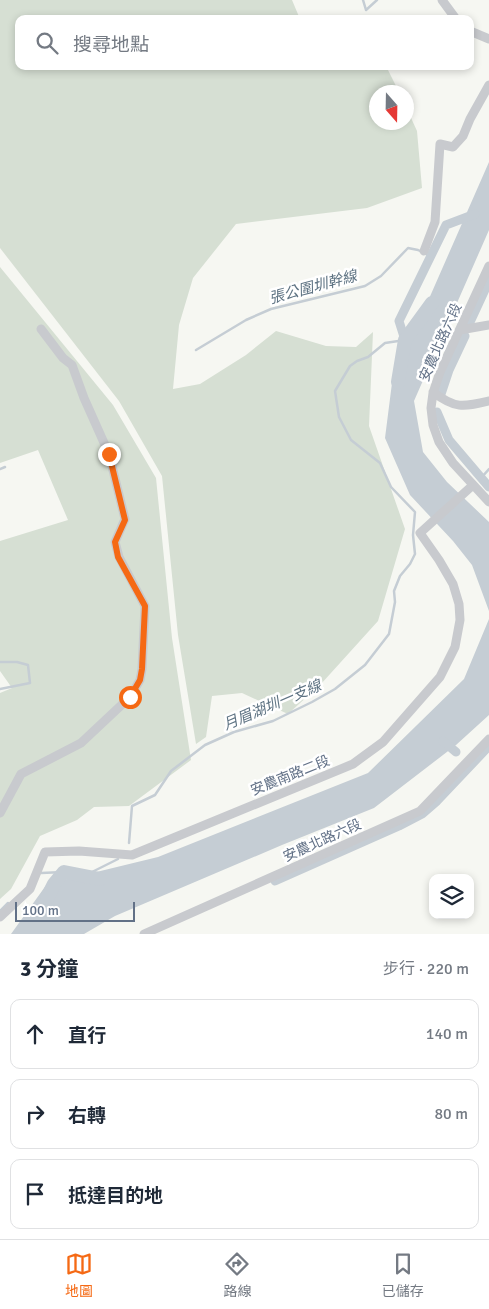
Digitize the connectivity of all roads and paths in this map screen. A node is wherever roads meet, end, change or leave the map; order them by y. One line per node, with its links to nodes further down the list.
1 (442, 0): 2 (lane)
2 (453, 15)
3 (474, 33): 4 (lane)
4 (489, 39)
5 (489, 84): 6 (lane)
6 (424, 250)
7 (489, 266): 10 (lane, 安農北路六段)
8 (489, 325): 10 (lane)
9 (41, 328): 16 (lane)
10 (460, 330): 11 (lane, 安農北路六段)
11 (433, 392): 12 (lane); 13 (lane, 安農北路六段)
12 (489, 401)
13 (473, 485): 14 (lane, 安農北路六段); 17 (lane, 安農南路二段)
14 (489, 502)
15 (489, 739): 18 (lane, 安農北路六段)
16 (0, 813)
17 (0, 917)
18 (144, 934)

